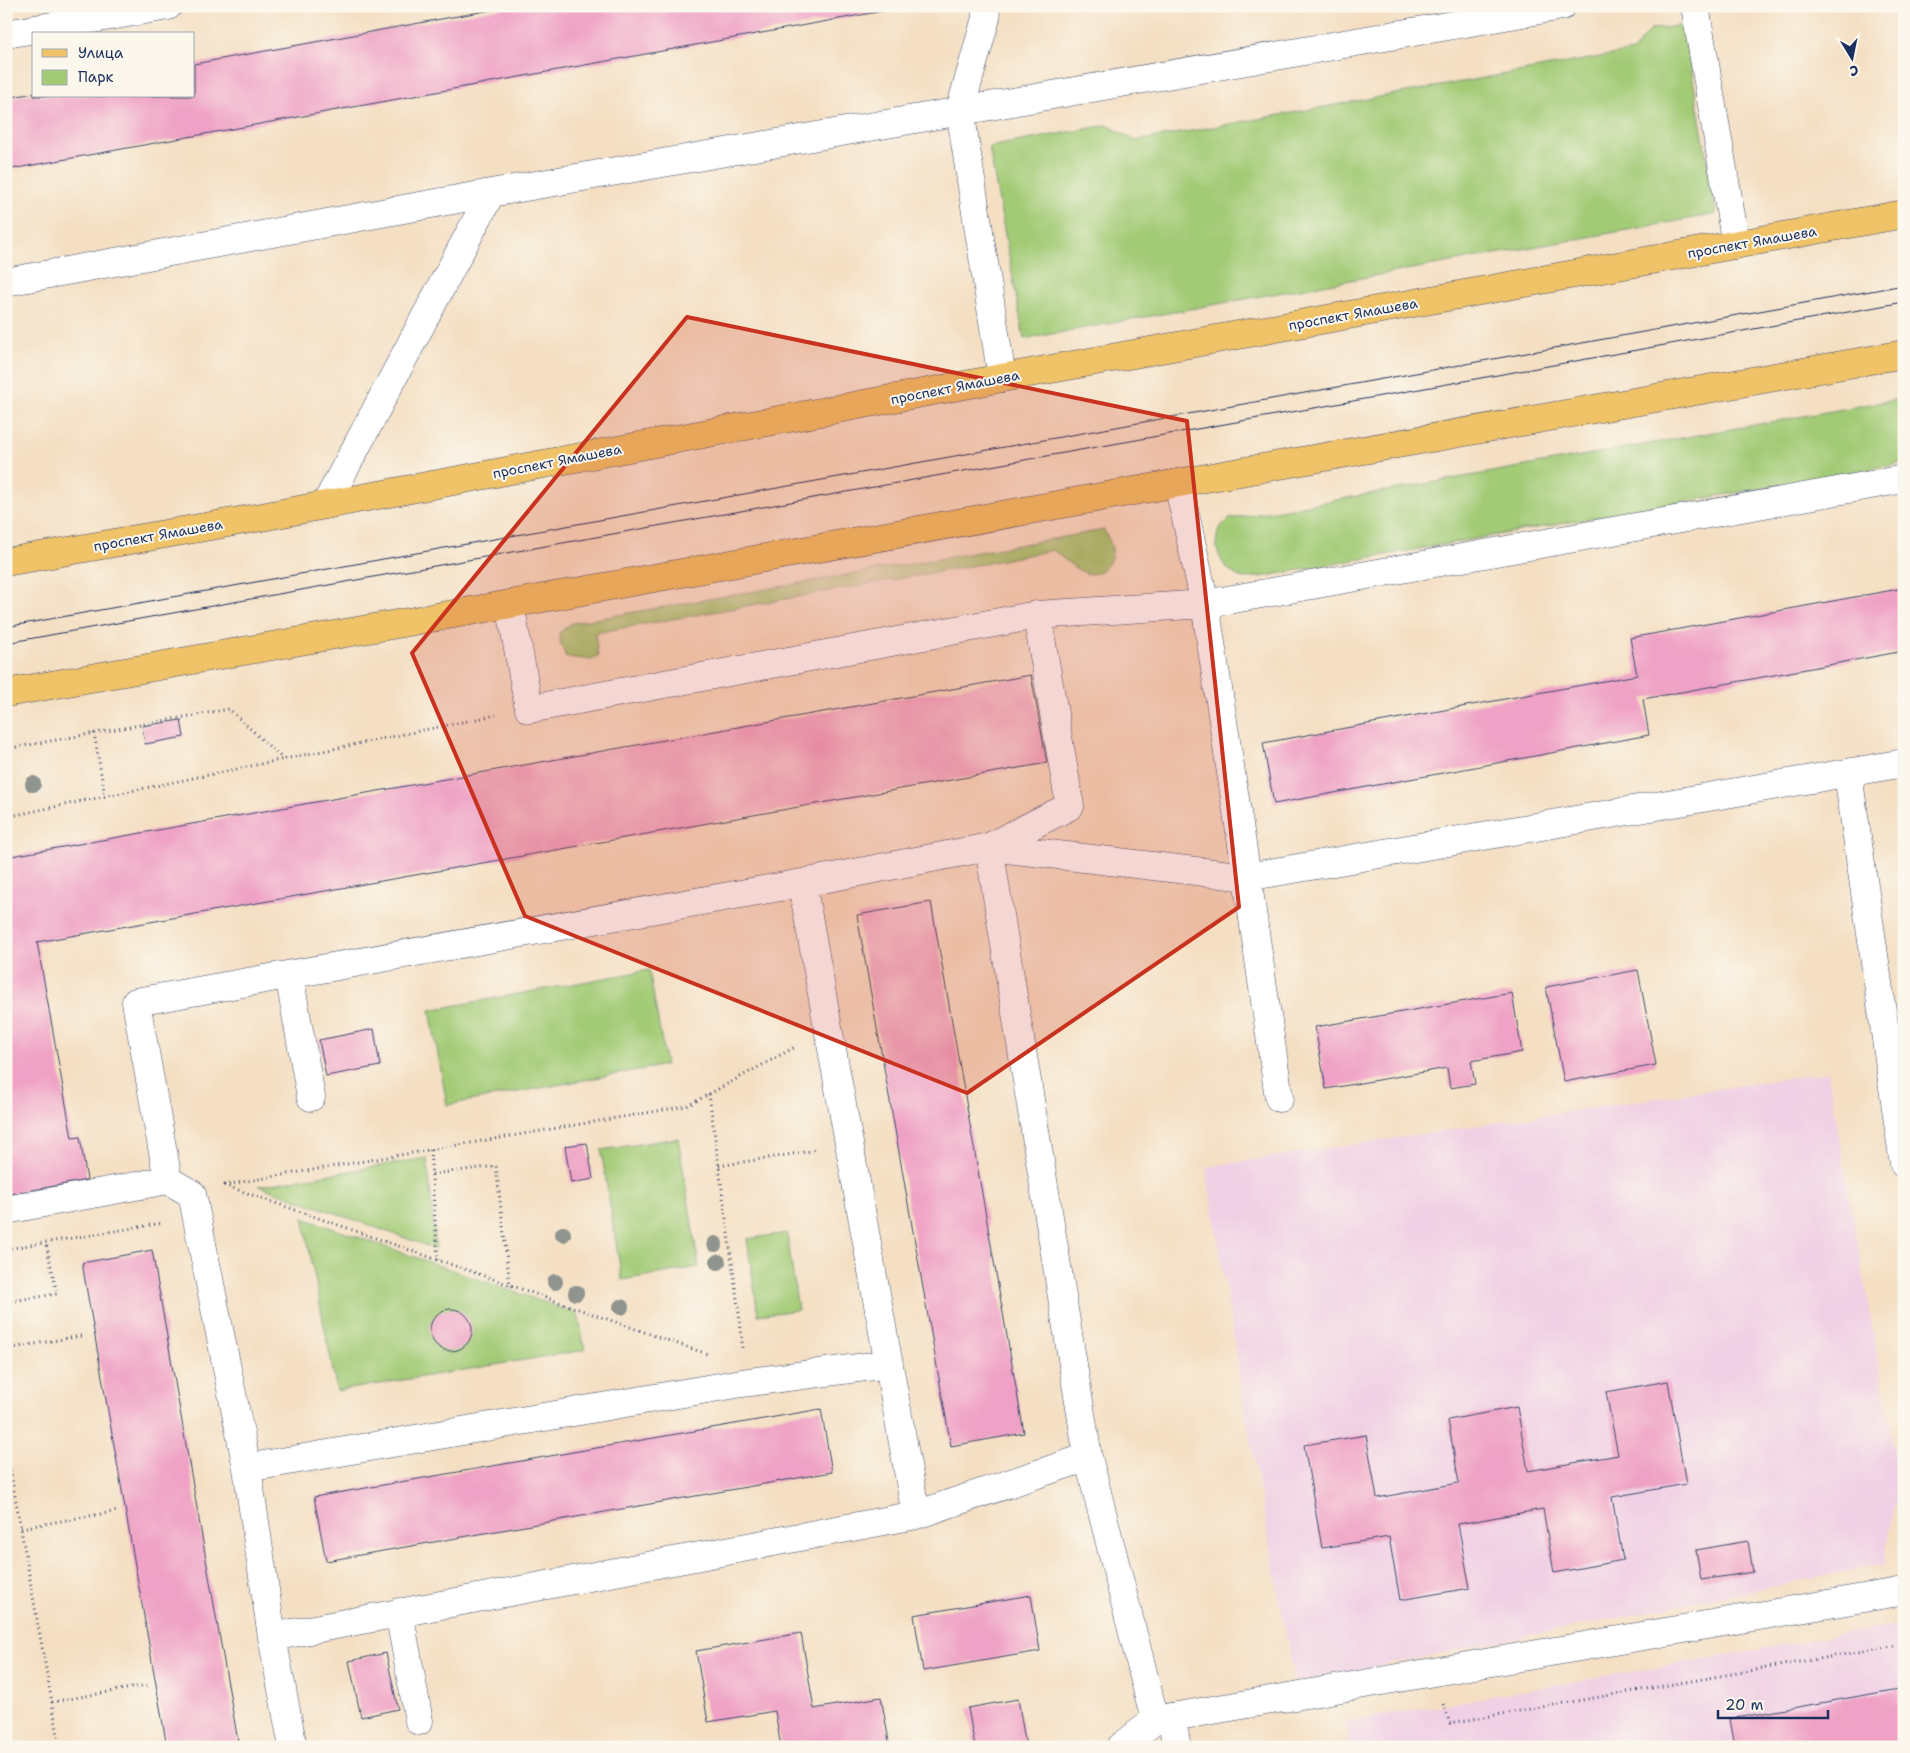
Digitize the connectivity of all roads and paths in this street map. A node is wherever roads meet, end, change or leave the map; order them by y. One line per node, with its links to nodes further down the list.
1 (168, 6): 6 (lane)
2 (985, 6): 7 (lane)
3 (1562, 6): 5 (lane)
4 (1695, 6): 10 (lane)
5 (1497, 12): 7 (lane)
6 (6, 34)
7 (960, 110): 8 (lane); 13 (lane)
8 (490, 192): 11 (lane); 16 (lane)
9 (1904, 214): 10 (main road, проспект Ямашева)
10 (1736, 245): 13 (main road, проспект Ямашева)
11 (6, 282)
12 (1904, 354): 15 (main road)
13 (1002, 378): 16 (main road, проспект Ямашева)
14 (1904, 479): 19 (lane)
15 (1178, 482): 18 (main road); 19 (lane)
16 (326, 504): 17 (main road, проспект Ямашева)
17 (6, 562)
18 (510, 604): 21 (main road); 22 (lane)
19 (1205, 604): 20 (lane); 31 (lane)
20 (1036, 616): 22 (lane); 30 (lane)
21 (6, 692)
22 (529, 709): 25 (path)
23 (94, 733): 24 (path); 25 (path); 28 (path)
24 (6, 749)
25 (283, 759): 28 (path)
26 (1904, 763): 27 (lane)
27 (1848, 774): 31 (lane); 40 (lane)
28 (105, 796): 29 (path)
29 (6, 817)
30 (989, 846): 31 (lane); 32 (lane); 57 (lane)
31 (1247, 877): 37 (lane)
32 (802, 883): 33 (lane); 34 (lane)
33 (289, 975): 36 (lane); 43 (lane)
34 (829, 1029): 35 (path); 38 (lane)
35 (709, 1094): 39 (path); 41 (path)
36 (311, 1097)
37 (1279, 1098)
38 (850, 1145): 41 (path); 54 (lane)
39 (430, 1150): 42 (path); 44 (path)
40 (1904, 1164)
41 (719, 1166): 55 (path)
42 (432, 1174): 49 (path); 50 (path)
43 (168, 1180): 45 (lane); 46 (lane)
44 (224, 1185): 45 (path); 49 (path)
45 (195, 1206): 47 (path); 58 (lane)
46 (6, 1210)
47 (46, 1243): 48 (path); 51 (path)
48 (6, 1249)
49 (438, 1260): 50 (path)
50 (510, 1286): 55 (path)
51 (6, 1302)
52 (82, 1336): 53 (path)
53 (6, 1349)
54 (889, 1364): 55 (lane); 60 (lane)
55 (742, 1383): 58 (lane)
56 (6, 1446): 61 (path)
57 (1088, 1457): 60 (lane); 69 (lane)
58 (247, 1468): 64 (lane)
59 (118, 1511): 61 (path)
60 (916, 1515): 63 (lane)
61 (21, 1528): 68 (path)
62 (1904, 1591): 66 (lane)
63 (399, 1612): 64 (lane); 70 (lane)
64 (272, 1637): 72 (lane)
65 (1904, 1644): 66 (path)
66 (1439, 1672): 69 (lane)
67 (148, 1685): 68 (path)
68 (52, 1702): 71 (path)
69 (1163, 1718): 73 (lane); 74 (lane)
70 (419, 1721)
71 (60, 1747)
72 (293, 1747)
73 (1120, 1747)
74 (1177, 1747)

